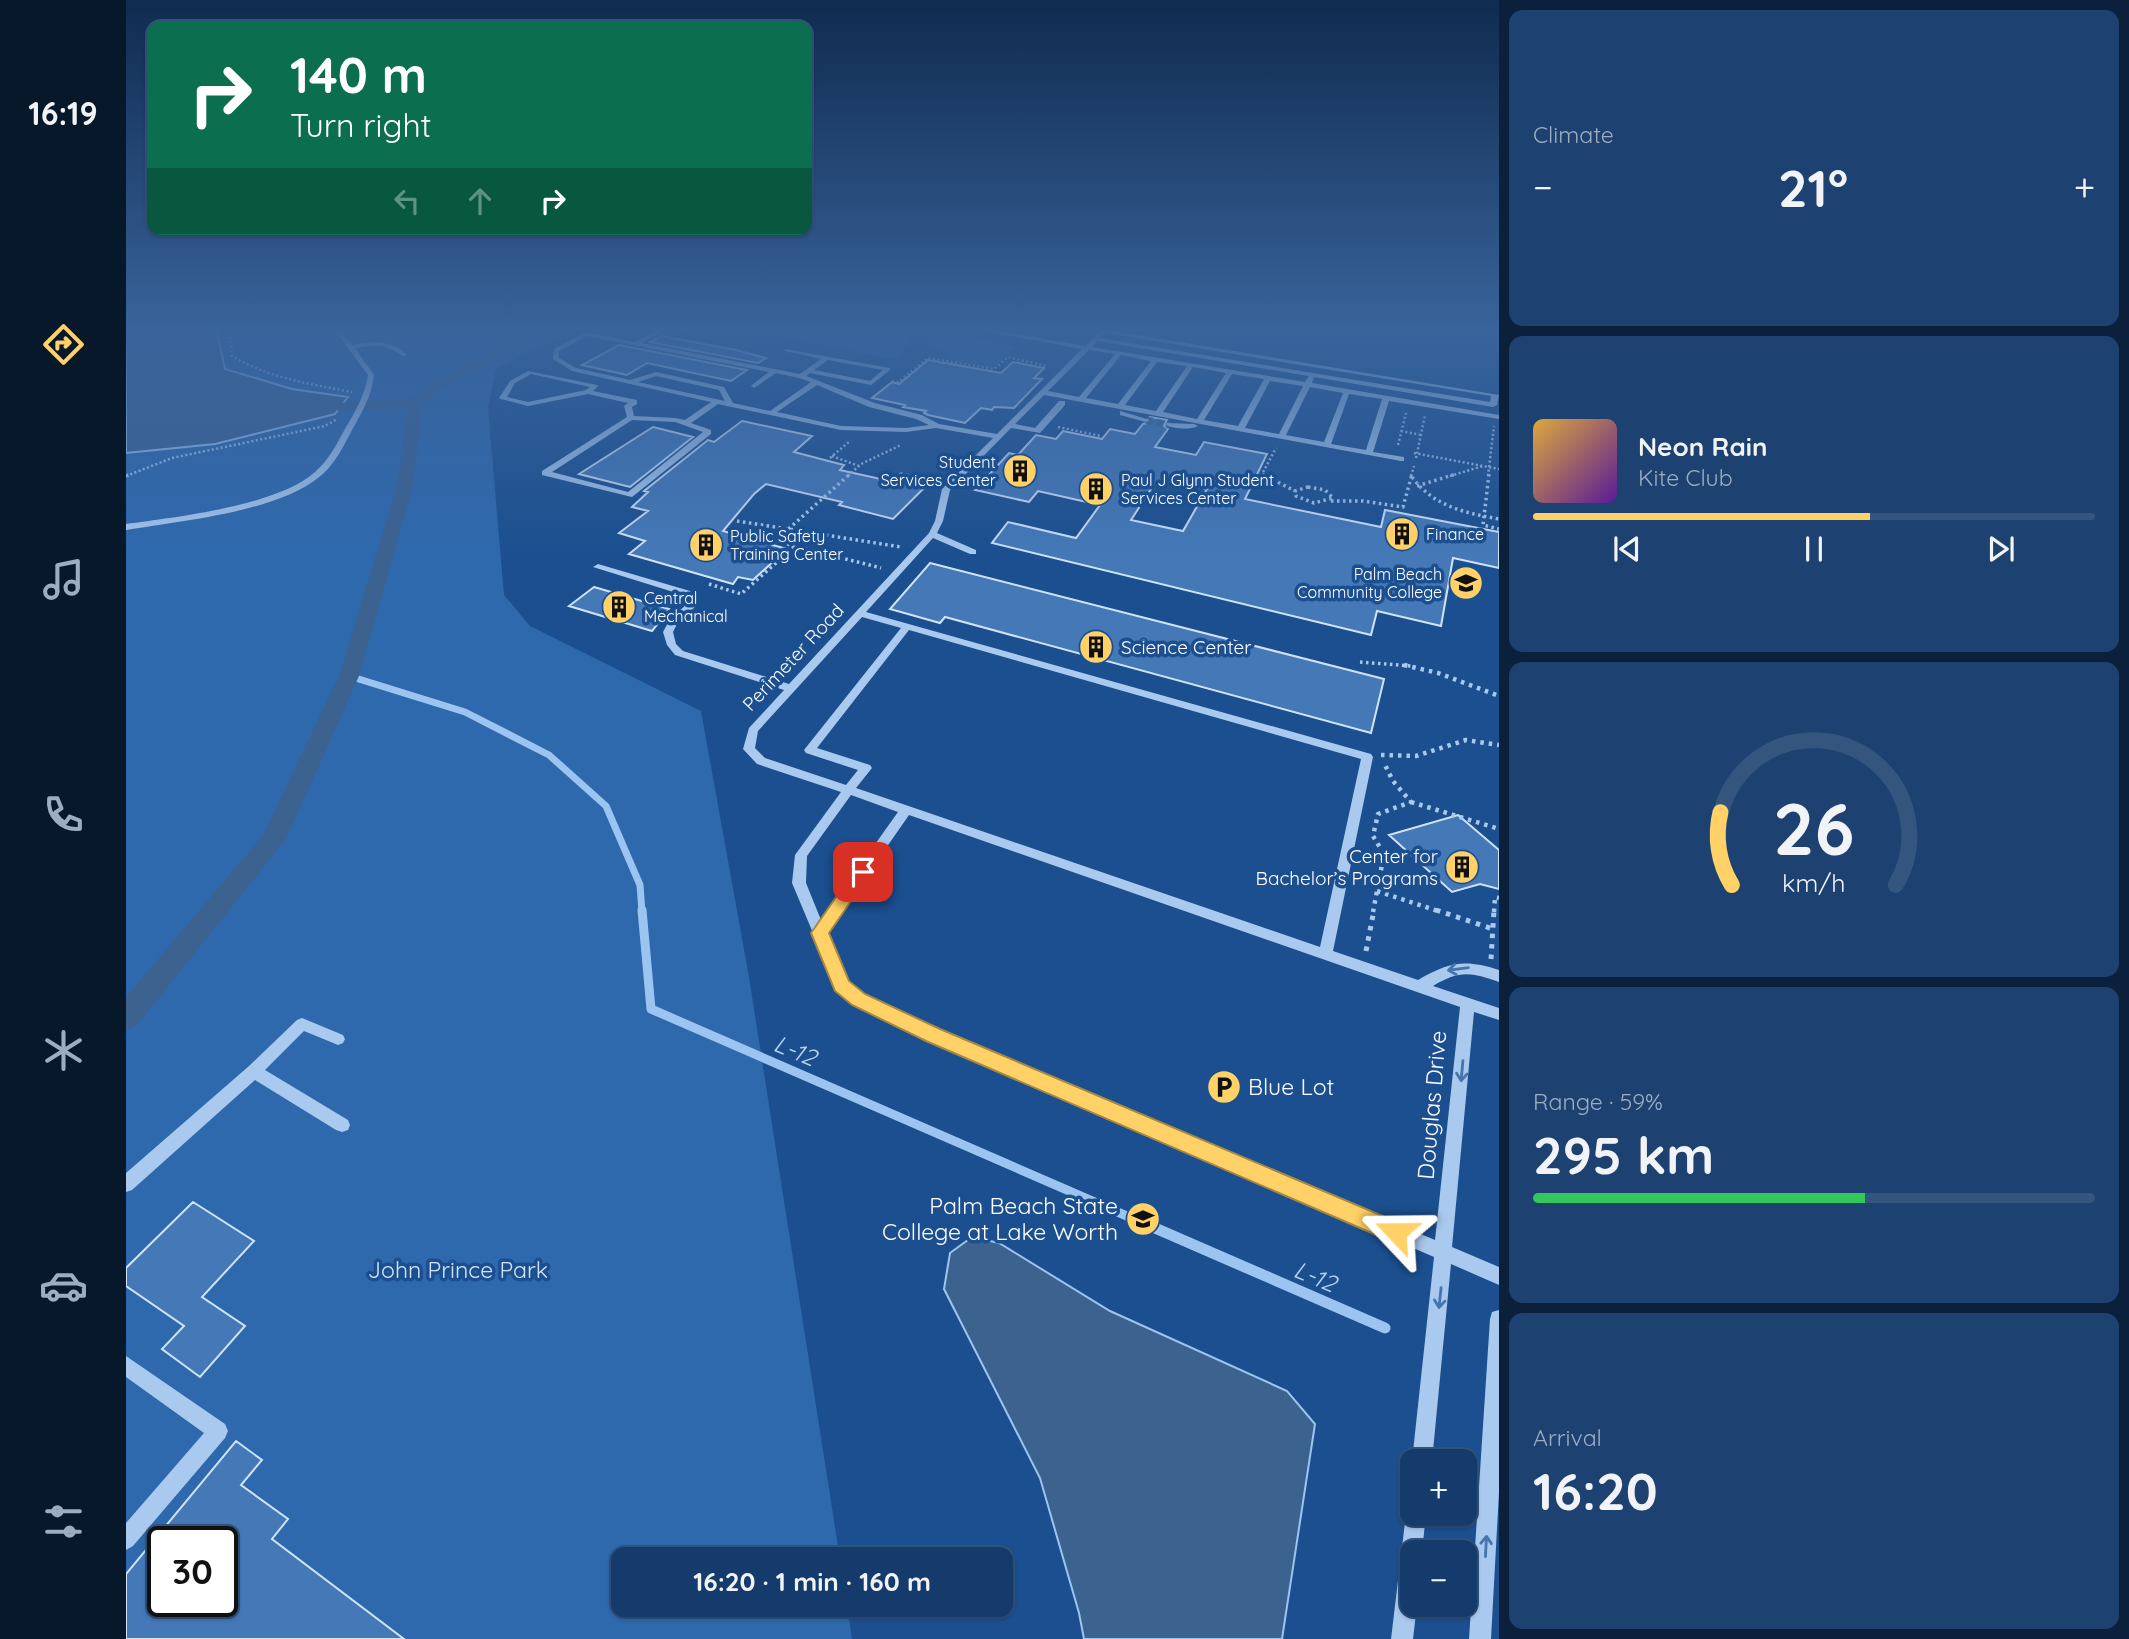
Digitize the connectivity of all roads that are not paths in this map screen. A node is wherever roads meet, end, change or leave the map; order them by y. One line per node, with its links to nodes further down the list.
1 (363, 404): 25 (street)
2 (630, 404): 23 (street)
3 (712, 404): 27 (street)
4 (732, 404): 20 (street)
5 (783, 404): 20 (street)
6 (871, 404): 30 (street)
7 (1029, 404): 28 (street, Perimeter Road)
8 (1061, 404): 28 (street)
9 (1105, 404): 24 (street)
10 (1107, 404): 19 (street)
11 (1122, 404): 19 (street)
12 (1164, 404): 21 (street)
13 (1210, 404): 26 (street)
14 (1253, 404): 32 (street)
15 (1297, 404): 34 (street)
16 (1342, 404): 35 (street)
17 (1385, 404): 36 (street)
18 (1427, 404): 22 (street)
19 (1120, 407): 21 (street)
20 (771, 413): 30 (street)
21 (1158, 414): 26 (street)
22 (1499, 417)
23 (631, 418): 27 (street); 27 (street)
24 (1146, 420)
25 (354, 421): 38 (street)
26 (1199, 422): 31 (street)
27 (686, 423)
28 (1008, 425): 33 (street, Perimeter Road)
29 (1170, 425): 31 (street)
30 (933, 426): 33 (street)
31 (1223, 426): 32 (street)
32 (1240, 429): 34 (street)
33 (997, 436): 39 (street, Perimeter Road)
34 (1280, 439): 35 (street)
35 (1327, 445): 36 (street)
36 (1369, 453): 37 (street)
37 (1404, 456)
38 (126, 527)
39 (932, 534): 40 (street); 42 (street, Perimeter Road)
40 (973, 552)
41 (598, 567): 44 (street)
42 (860, 613): 43 (street); 44 (street, Perimeter Road)
43 (907, 626): 45 (street); 48 (street)
44 (789, 688): 45 (street, Perimeter Road)
45 (848, 790): 46 (street); 47 (street)
46 (906, 810): 47 (street); 48 (street)
47 (820, 933): 57 (street)
48 (1325, 954): 50 (street)
49 (1499, 976): 50 (street, one-way to 50)
50 (1419, 987): 51 (street)
51 (1468, 1003): 52 (street); 57 (street, Douglas Drive, one-way to 57)
52 (1499, 1014)
53 (338, 1039): 54 (street)
54 (254, 1071): 55 (street); 56 (street)
55 (342, 1125)
56 (126, 1184)
57 (1445, 1253): 58 (street); 61 (street, Douglas Drive, one-way to 61)
58 (1499, 1276)
59 (1499, 1319): 65 (street, one-way to 59)
60 (126, 1365): 63 (street)
61 (1423, 1449)
62 (1415, 1526): 64 (street)
63 (126, 1539)
64 (1402, 1639)
65 (1480, 1639)

